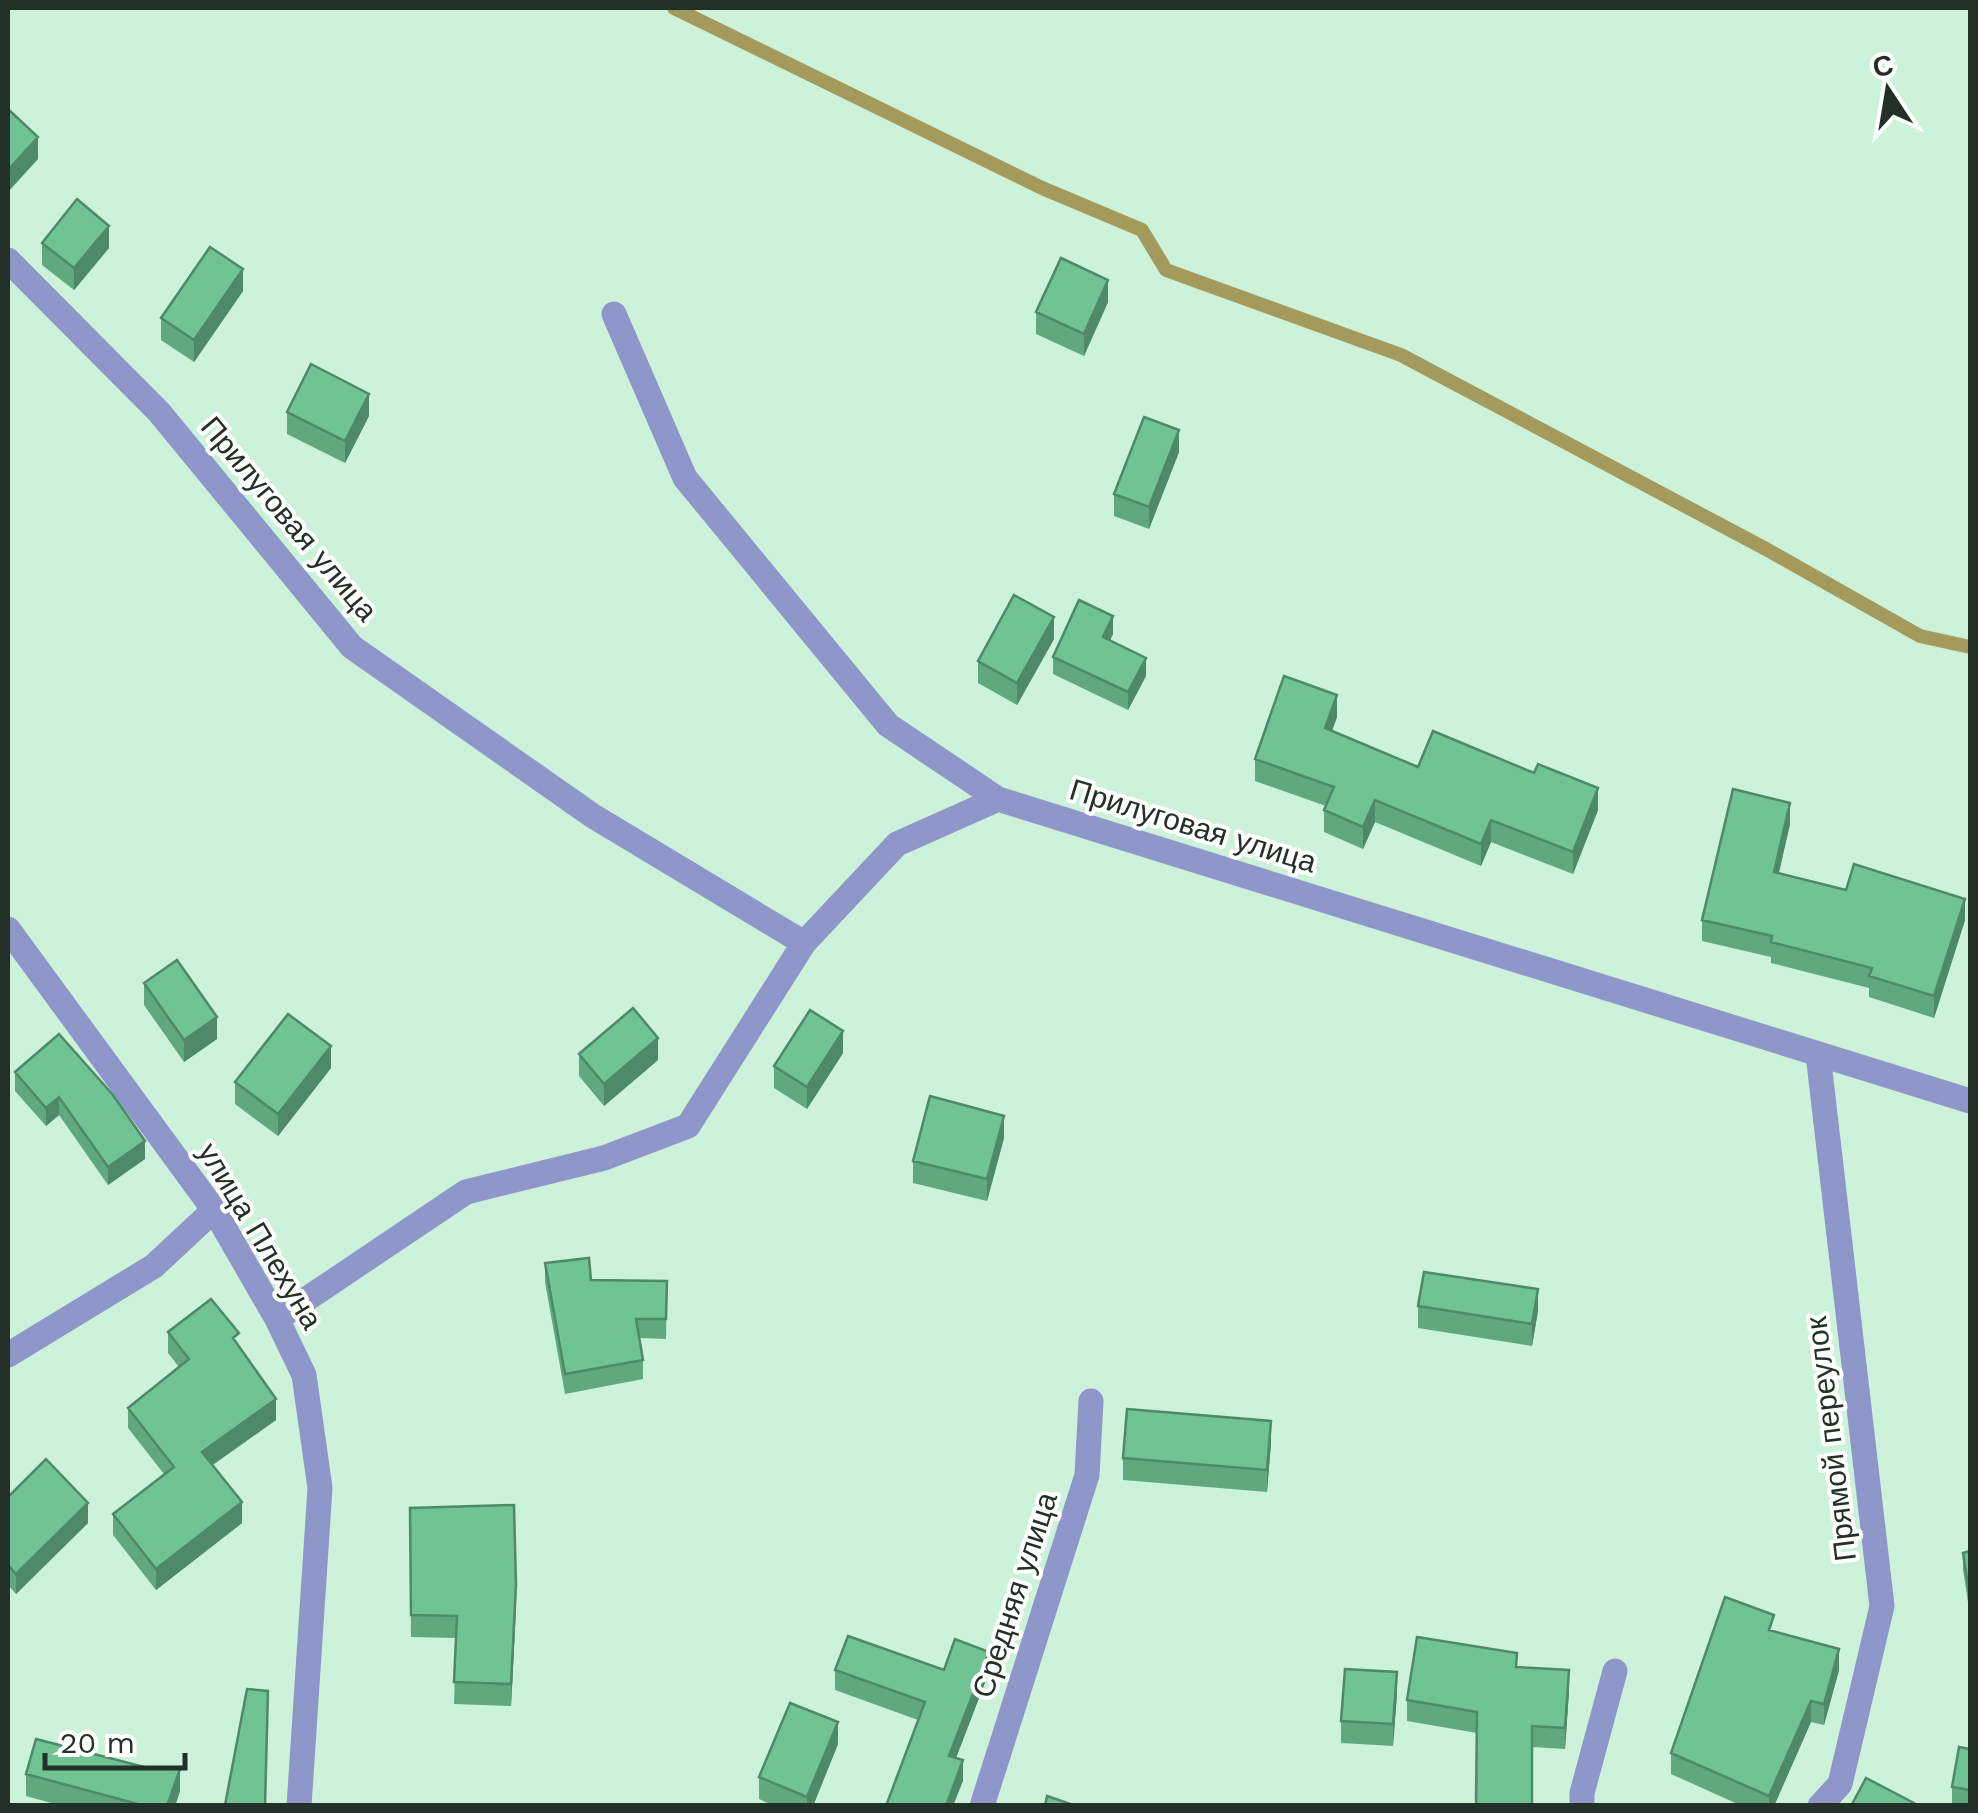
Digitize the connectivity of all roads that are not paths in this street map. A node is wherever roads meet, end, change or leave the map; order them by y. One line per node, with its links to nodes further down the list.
1 (8, 260): 5 (street, Прилуговая улица)
2 (614, 314): 3 (street, Прилуговая улица)
3 (998, 799): 5 (street); 6 (street, Прилуговая улица)
4 (8, 929): 8 (street, улица Плехуна)
5 (804, 943): 9 (street)
6 (1818, 1054): 7 (street, Прилуговая улица); 16 (street, Прямой переулок)
7 (1970, 1101)
8 (214, 1210): 9 (street, улица Плехуна); 10 (street)
9 (277, 1319): 13 (street, улица Плехуна)
10 (8, 1355)
11 (1092, 1402): 14 (street, Средняя улица)
12 (1615, 1671): 15 (street)
13 (299, 1806)
14 (982, 1806)
15 (1582, 1806)
16 (1820, 1806)

